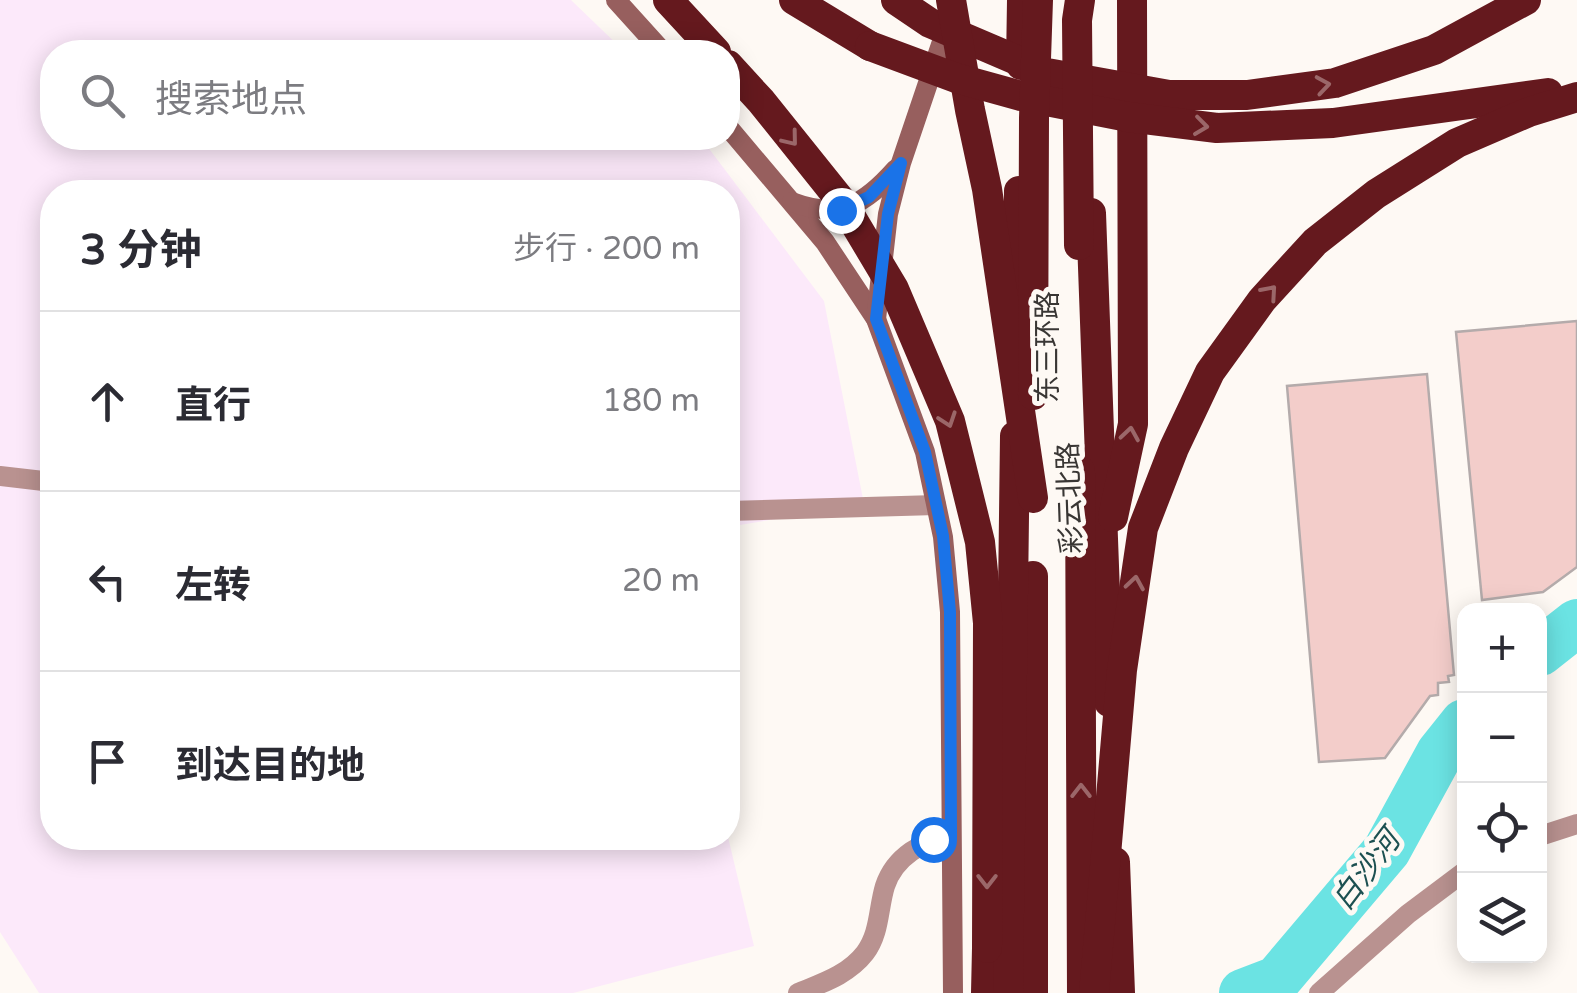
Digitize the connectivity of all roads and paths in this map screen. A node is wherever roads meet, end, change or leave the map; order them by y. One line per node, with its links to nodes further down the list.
1 (616, 0): 12 (street)
2 (668, 0): 14 (highway, bridge)
3 (679, 0): 12 (street)
4 (794, 0): 16 (highway, one-way to 16, bridge)
5 (896, 0): 11 (highway, one-way to 11, bridge)
6 (953, 0): 19 (street); 24 (highway, bridge)
7 (1022, 0): 35 (highway, 彩云北路)
8 (1038, 0): 24 (highway, 东三环路, bridge)
9 (1083, 0): 27 (highway, 彩云北路); 37 (highway, 东三环路, one-way to 9, bridge)
10 (1132, 0): 27 (highway, one-way to 10)
11 (1526, 0)
12 (640, 27): 13 (street)
13 (652, 40)
14 (705, 40)
15 (740, 77): 34 (highway, one-way to 34, bridge)
16 (1577, 89)
17 (1577, 97): 38 (highway, one-way to 17, bridge)
18 (740, 141): 20 (street)
19 (901, 163): 20 (street); 21 (street)
20 (790, 201): 21 (street)
21 (876, 319): 25 (street)
22 (0, 476): 23 (street)
23 (40, 481)
24 (1033, 498): 36 (highway)
25 (936, 506): 26 (street); 30 (street)
26 (740, 511)
27 (1104, 564): 39 (highway, 彩云北路)
28 (1577, 824): 29 (street)
29 (1547, 834)
30 (951, 836): 32 (street); 33 (street)
31 (1463, 873): 40 (street)
32 (798, 993)
33 (953, 993)
34 (986, 993)
35 (1008, 993)
36 (1034, 993)
37 (1082, 993)
38 (1094, 993)
39 (1120, 993)
40 (1319, 993)

